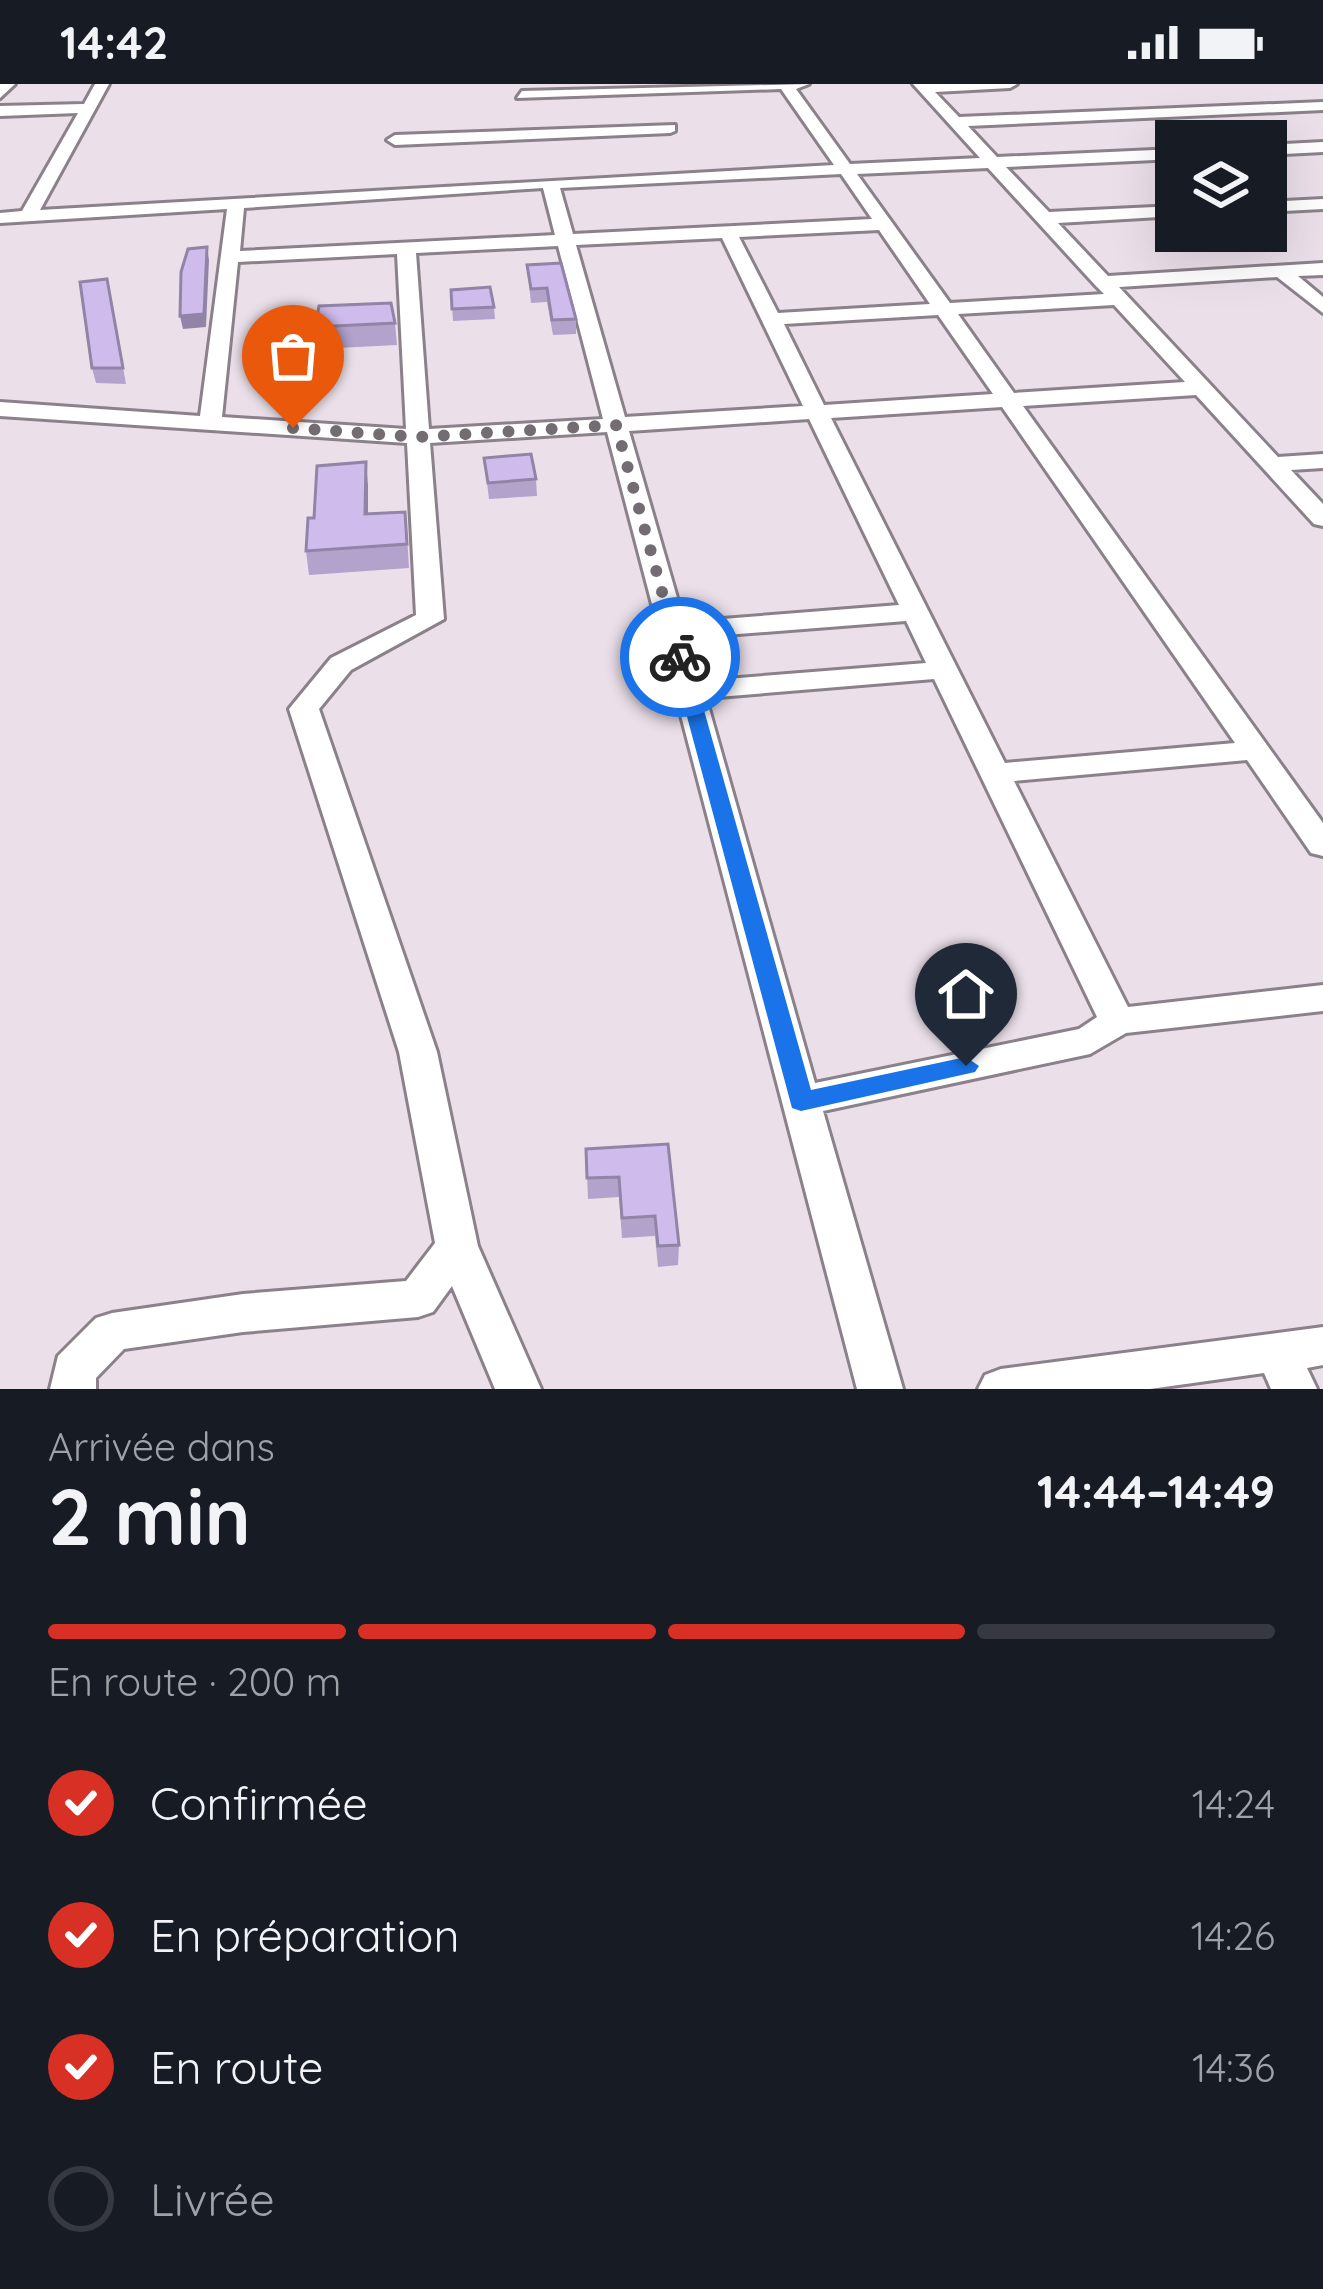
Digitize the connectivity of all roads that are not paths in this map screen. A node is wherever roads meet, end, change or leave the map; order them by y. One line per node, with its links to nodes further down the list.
1 (8, 84): 9 (street)
2 (102, 84): 11 (street)
3 (785, 84): 4 (street); 7 (street); 21 (street)
4 (802, 84)
5 (1010, 84): 6 (street)
6 (921, 86): 13 (street)
7 (650, 87): 8 (street); 18 (street)
8 (521, 90): 14 (street)
9 (0, 94)
10 (1323, 106): 13 (street)
11 (89, 108): 12 (street); 27 (street)
12 (0, 111)
13 (955, 122): 20 (street)
14 (533, 134): 15 (street); 18 (street)
15 (395, 140)
16 (1323, 147): 17 (street)
17 (1287, 149)
18 (682, 152): 21 (street); 22 (street)
19 (1155, 155): 20 (street)
20 (992, 163): 21 (street); 29 (street)
21 (845, 170): 30 (street)
22 (550, 184): 23 (street); 32 (street)
23 (236, 203): 27 (street); 34 (street)
24 (1323, 204): 25 (street)
25 (1287, 206)
26 (1155, 213): 29 (street)
27 (28, 216): 28 (street)
28 (0, 218)
29 (1044, 218): 37 (street)
30 (884, 224): 31 (street); 40 (street)
31 (728, 232): 32 (street); 41 (street)
32 (565, 240): 33 (street); 47 (street)
33 (406, 248): 34 (street); 48 (street)
34 (230, 257): 46 (street)
35 (1323, 269): 36 (street)
36 (1282, 272): 37 (street); 39 (street)
37 (1103, 282): 38 (street)
38 (1119, 299): 40 (street); 42 (street)
39 (1323, 307)
40 (944, 310): 41 (street); 43 (street)
41 (771, 319): 45 (street)
42 (1201, 388): 43 (street); 50 (street)
43 (1008, 400): 45 (street); 56 (street)
44 (0, 409): 46 (street)
45 (817, 412): 47 (street); 52 (street)
46 (210, 422): 48 (street)
47 (616, 425): 48 (street); 53 (street)
48 (418, 437): 62 (street)
49 (1323, 461): 50 (street)
50 (1272, 464): 51 (street)
51 (1323, 519)
52 (916, 612): 53 (street); 54 (street)
53 (673, 631): 55 (street)
54 (944, 670): 55 (street); 57 (street)
55 (689, 691): 61 (street)
56 (1256, 750): 57 (street); 58 (street)
57 (995, 773): 60 (street)
58 (1323, 846)
59 (1323, 998): 60 (street)
60 (1118, 1021): 61 (street)
61 (801, 1101): 67 (street)
62 (457, 1246): 65 (street); 66 (street)
63 (1323, 1346): 64 (street)
64 (1285, 1371): 68 (street)
65 (74, 1389)
66 (518, 1389)
67 (880, 1389)
68 (1000, 1389)

